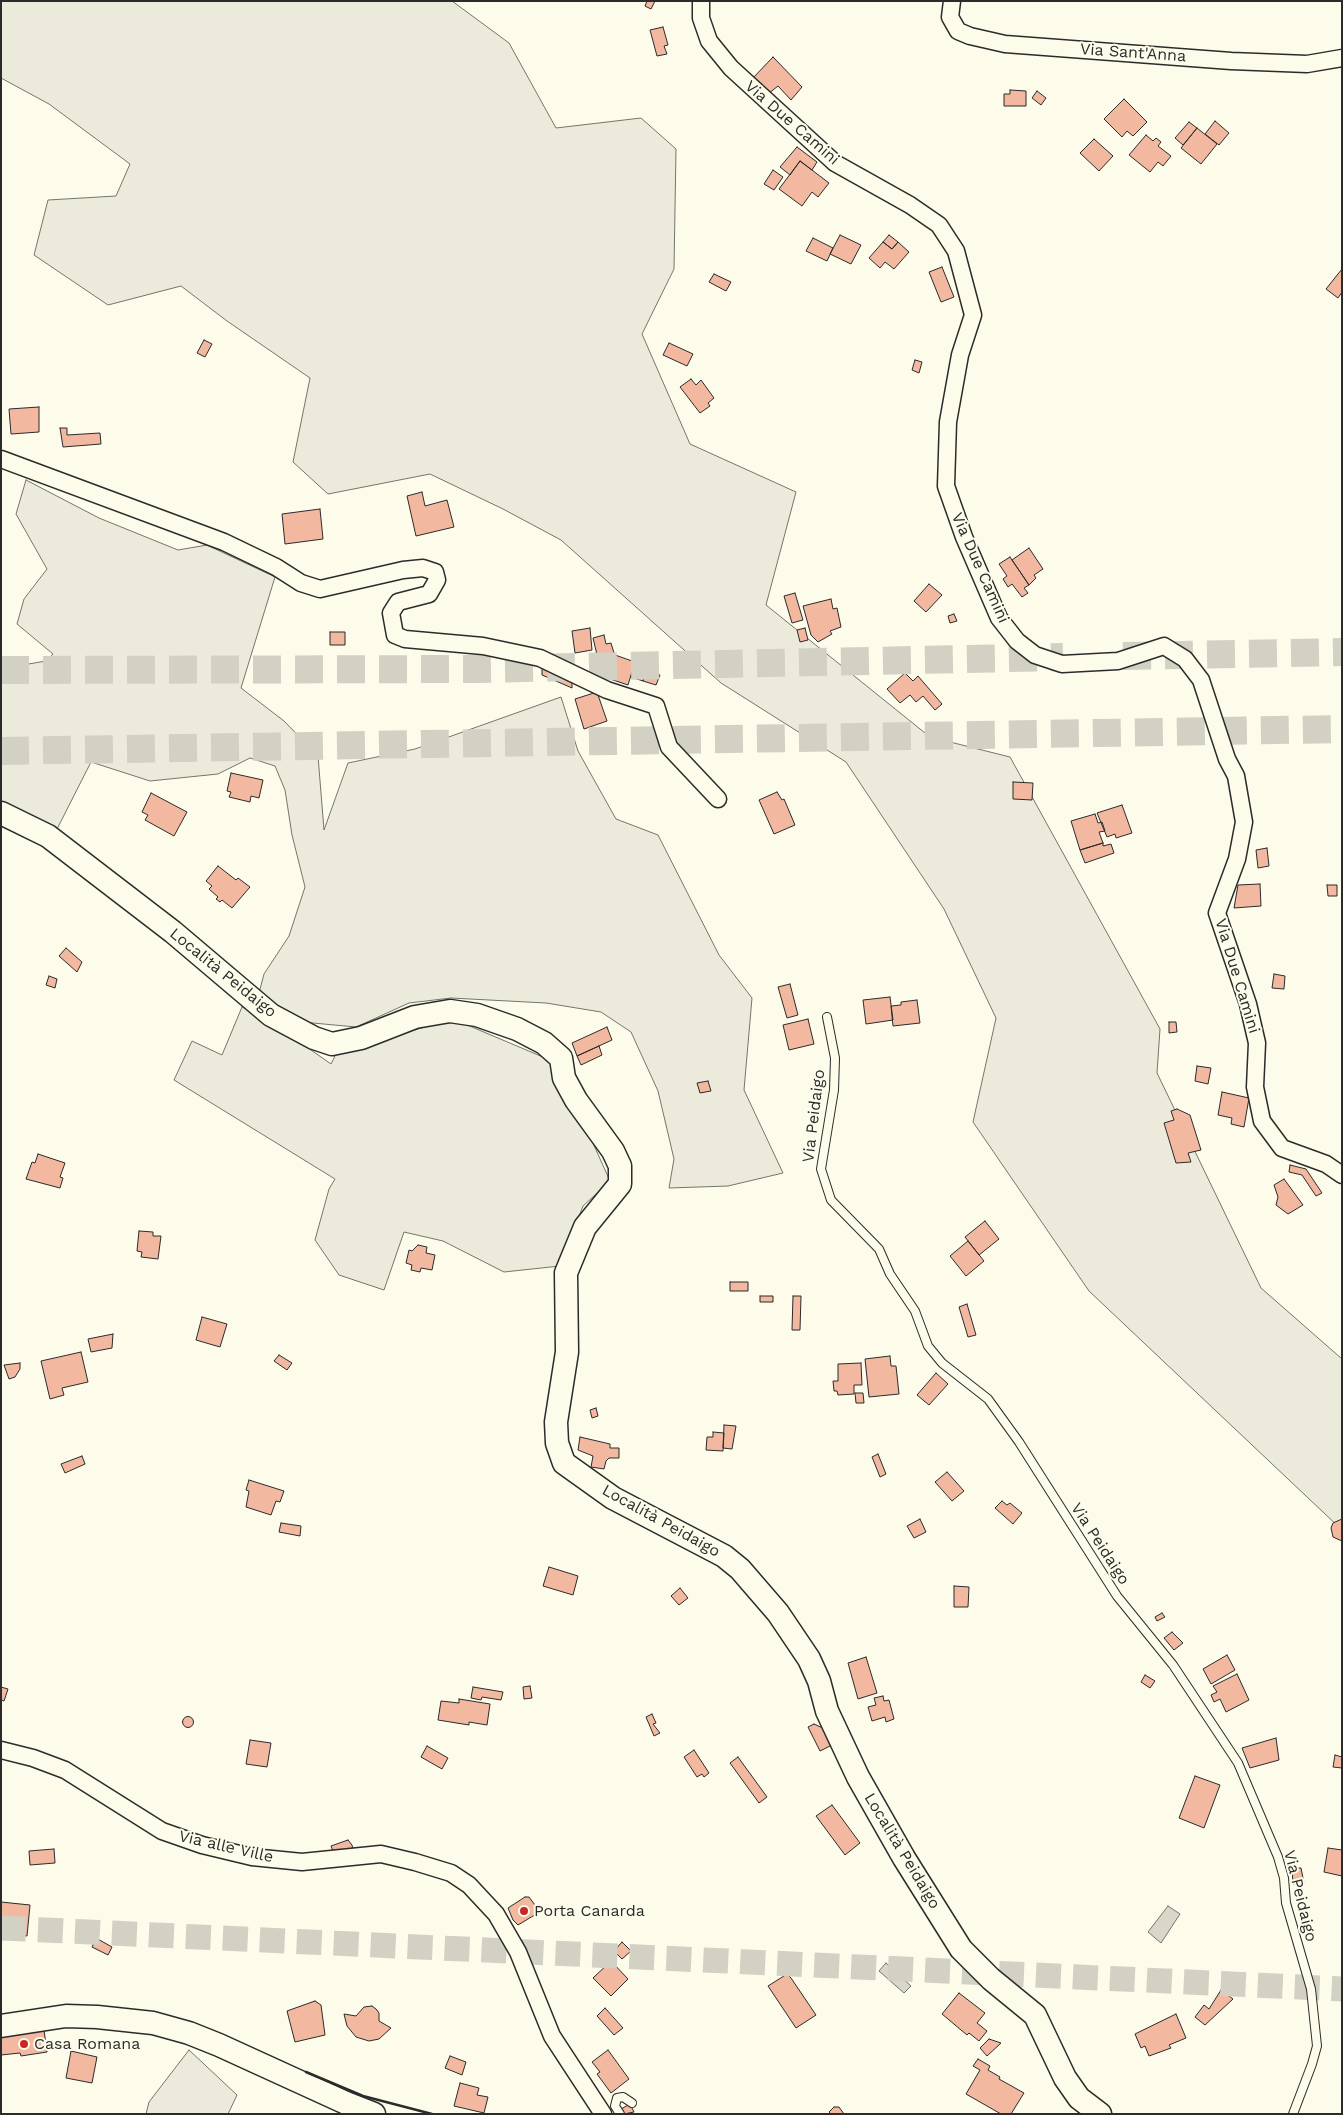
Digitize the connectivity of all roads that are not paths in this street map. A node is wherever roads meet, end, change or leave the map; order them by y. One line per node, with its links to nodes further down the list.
1 (701, 1): 8 (street, Via Due Camini)
2 (952, 1): 3 (street, Via Sant'Anna)
3 (1342, 58)
4 (1, 460): 5 (street)
5 (718, 799)
6 (1, 813): 15 (street, Località Peidaigo)
7 (827, 1017): 16 (lane, Via Peidaigo)
8 (1342, 1175)
9 (1, 1750): 13 (street, Via alle Ville)
10 (1, 2026): 12 (street)
11 (632, 2102): 14 (lane)
12 (374, 2114)
13 (603, 2114)
14 (620, 2114)
15 (1100, 2114)
16 (1293, 2114)

